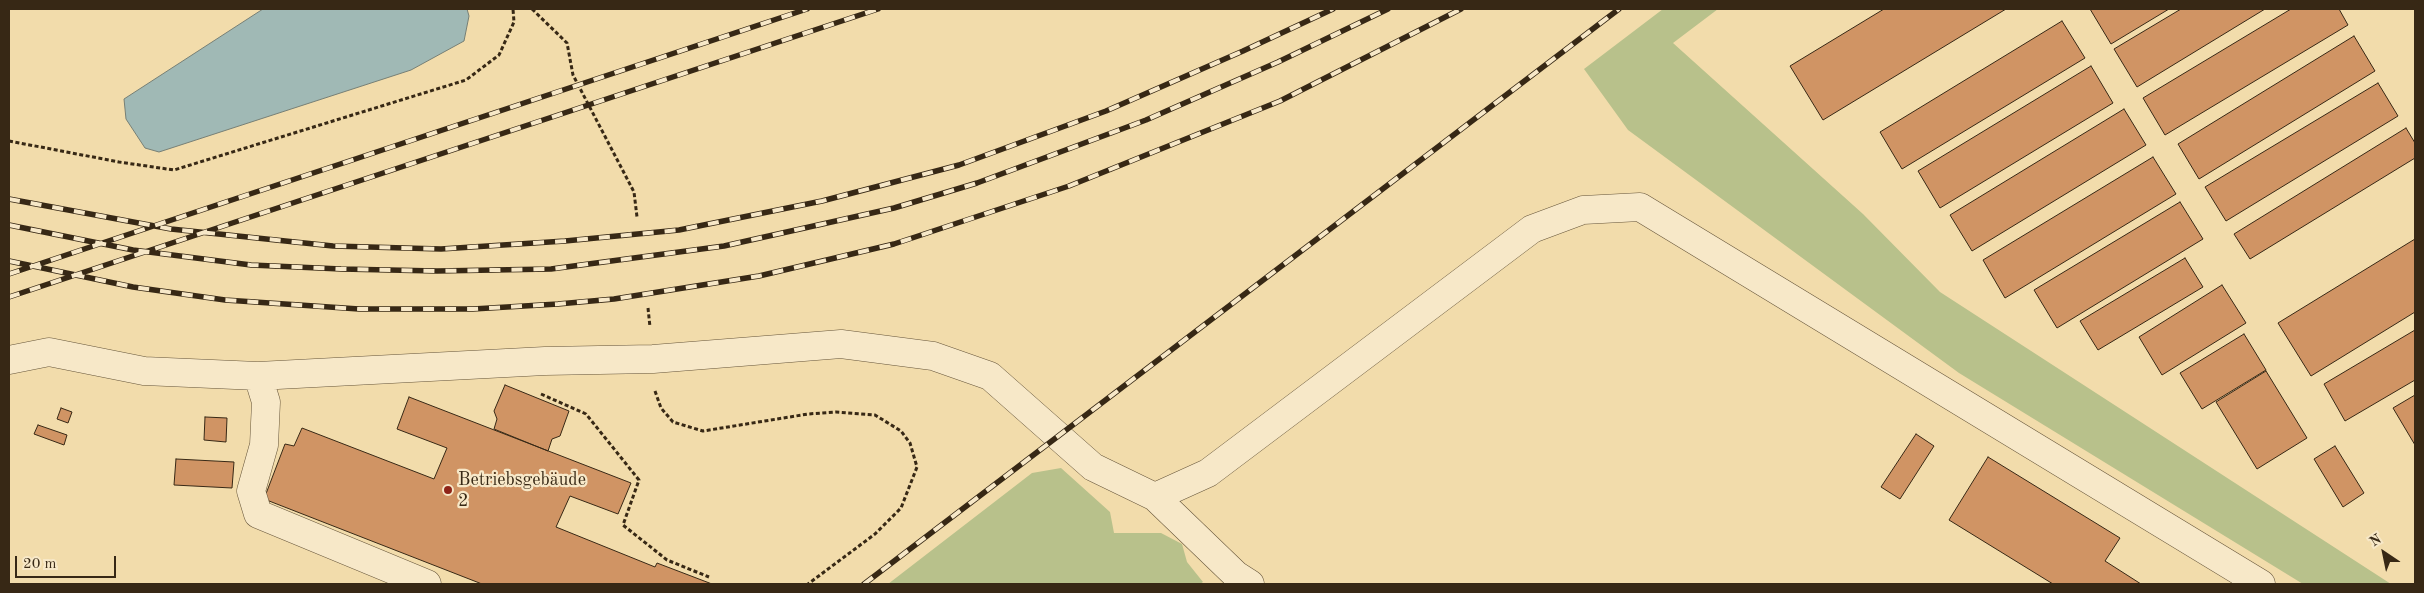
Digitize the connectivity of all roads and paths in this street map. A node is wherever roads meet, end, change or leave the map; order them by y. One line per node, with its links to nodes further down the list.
1 (514, 9): 3 (path)
2 (532, 9): 4 (path)
3 (9, 141)
4 (637, 217)
5 (648, 308): 6 (path)
6 (650, 326)
7 (653, 359): 9 (lane); 11 (lane); 14 (path)
8 (9, 360): 10 (lane)
9 (545, 361): 10 (lane); 12 (path)
10 (258, 376): 13 (lane)
11 (1155, 497): 15 (lane); 16 (lane)
12 (709, 577)
13 (428, 584)
14 (808, 584)
15 (1250, 584)
16 (2261, 584)

